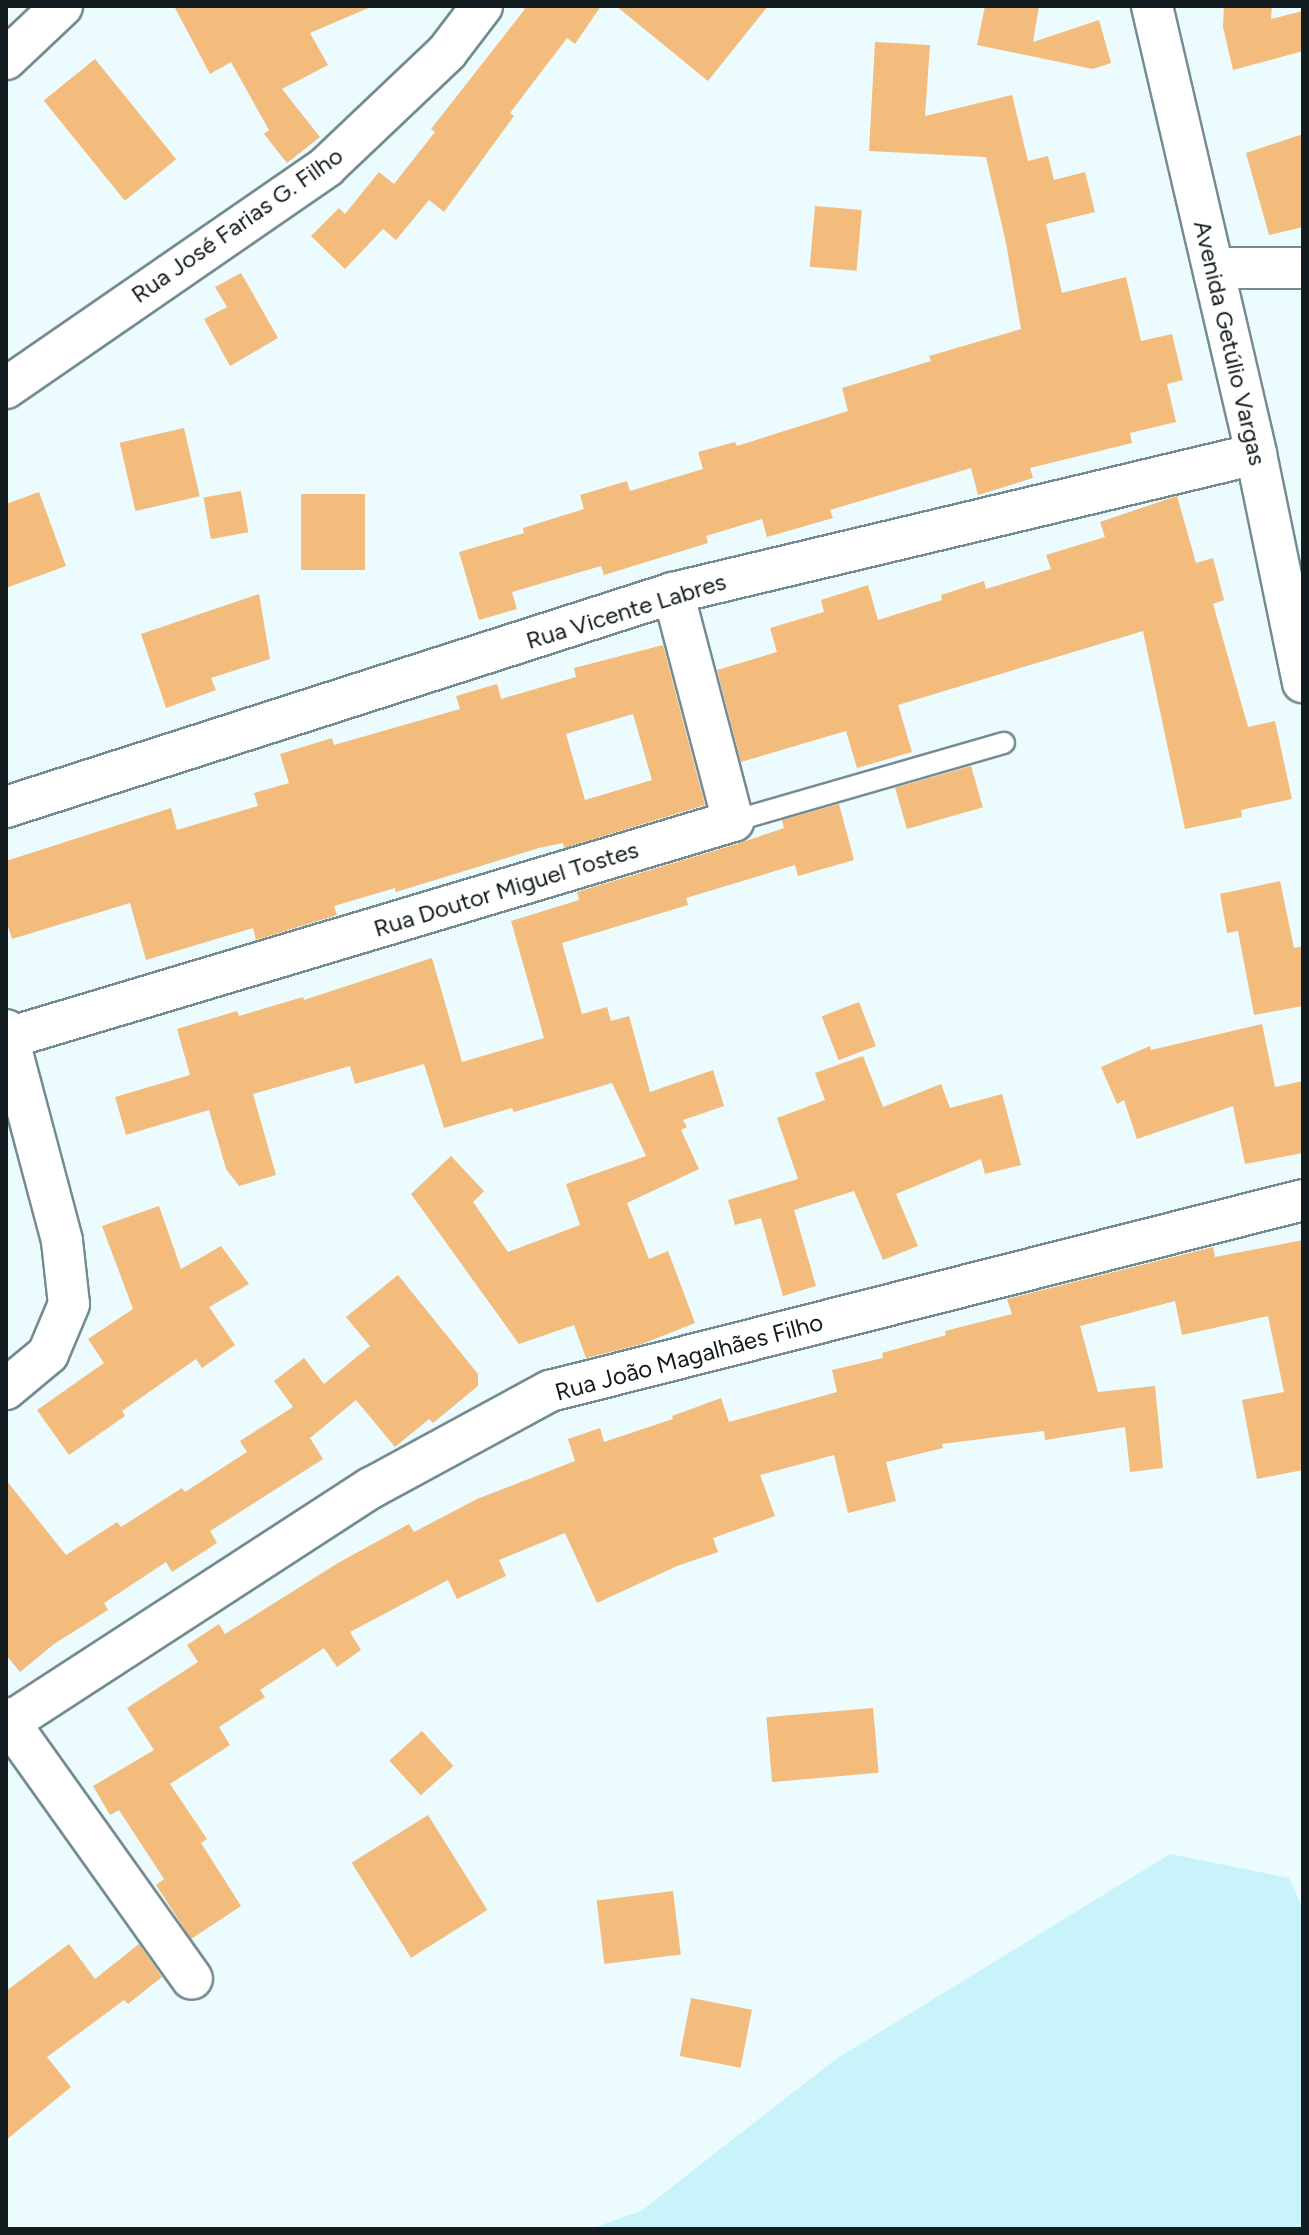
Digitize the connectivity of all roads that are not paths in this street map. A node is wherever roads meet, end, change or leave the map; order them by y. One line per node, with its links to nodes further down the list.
1 (62, 6): 4 (street)
2 (482, 6): 7 (street, Rua José Farias G. Filho)
3 (1152, 6): 5 (street, Avenida Getúlio Vargas)
4 (6, 59)
5 (1214, 268): 6 (street); 8 (street, Avenida Getúlio Vargas)
6 (1303, 268)
7 (6, 388)
8 (1256, 454): 9 (street, Rua Vicente Labres); 10 (street, Avenida Getúlio Vargas)
9 (673, 593): 12 (street, Rua Vicente Labres); 13 (street)
10 (1303, 682)
11 (1004, 743): 13 (lane, Rua Doutor Miguel Tostes)
12 (6, 807)
13 (733, 821): 14 (street, Rua Doutor Miguel Tostes)
14 (7, 1034): 16 (street)
15 (1303, 1200): 17 (street, Rua João Magalhães Filho)
16 (6, 1389)
17 (8, 1720): 18 (street)
18 (192, 1979)

